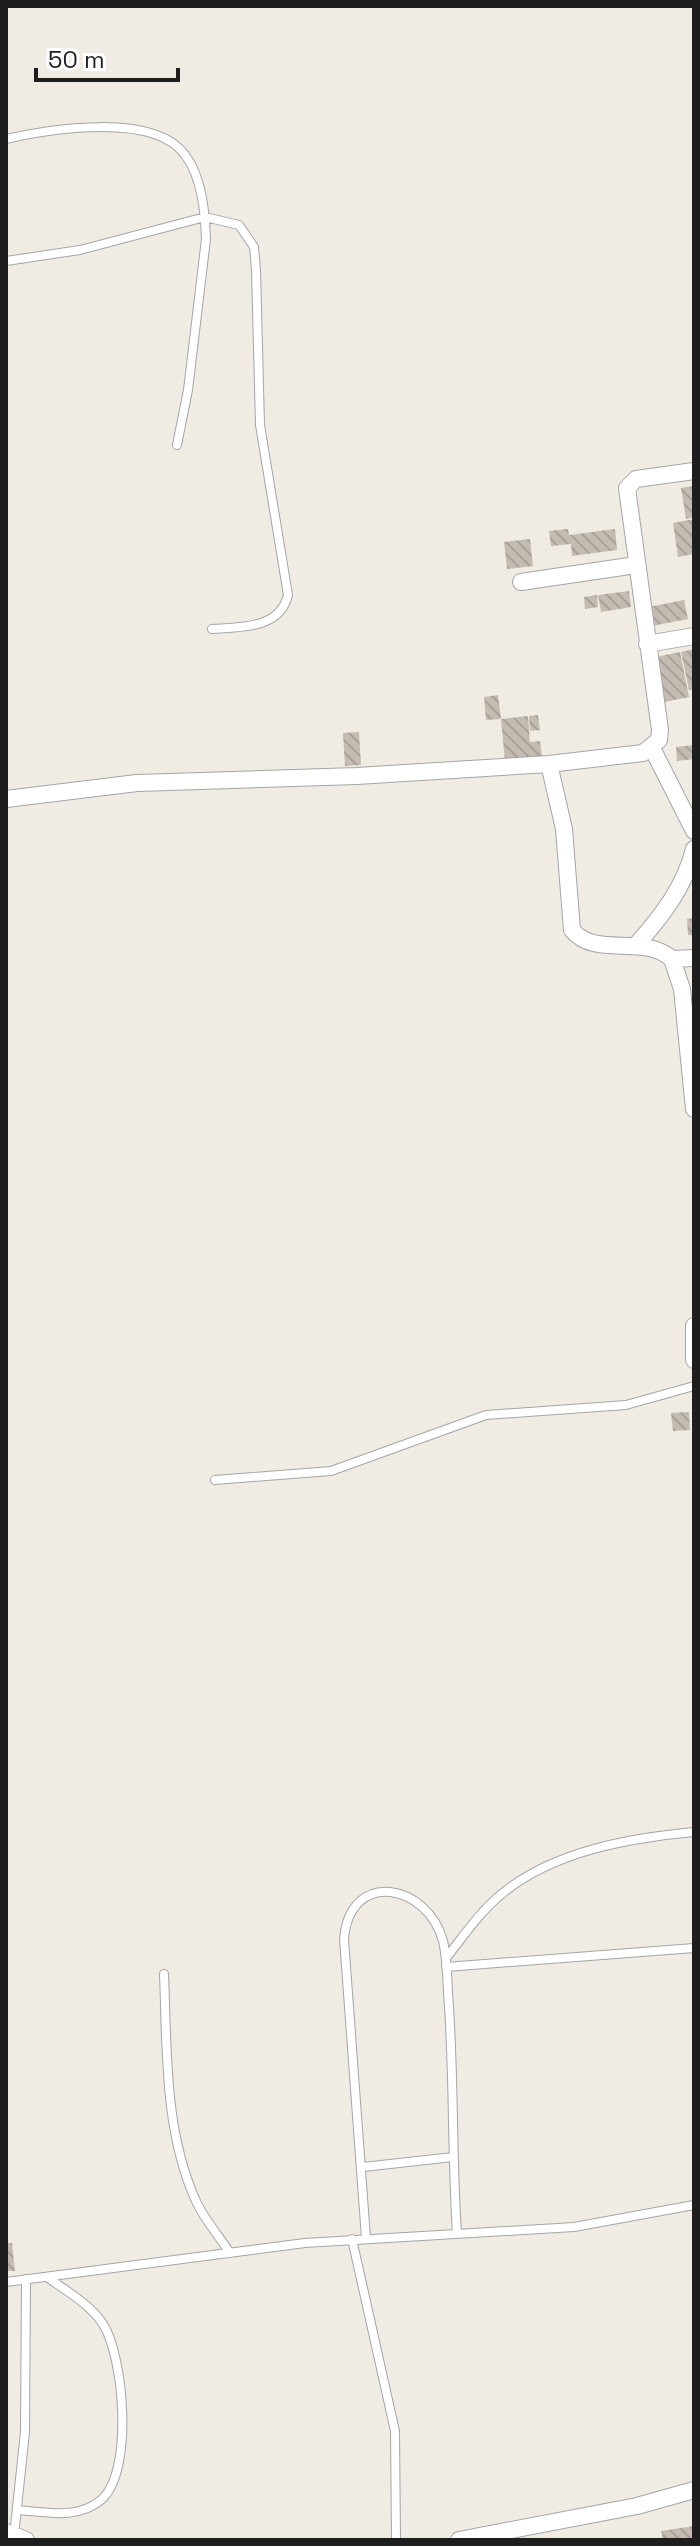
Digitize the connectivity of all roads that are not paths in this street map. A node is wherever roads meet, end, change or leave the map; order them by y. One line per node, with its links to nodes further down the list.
1 (6, 139): 2 (lane)
2 (205, 217): 3 (lane); 4 (lane); 8 (lane)
3 (6, 261)
4 (177, 445)
5 (694, 471): 6 (street)
6 (636, 565): 7 (street); 10 (street)
7 (521, 582)
8 (212, 629)
9 (694, 636): 10 (street)
10 (647, 644): 11 (street)
11 (652, 748): 12 (street); 14 (street)
12 (549, 764): 13 (street); 16 (street)
13 (6, 799)
14 (694, 831)
15 (694, 849): 16 (street)
16 (637, 944): 18 (street)
17 (694, 958): 18 (street)
18 (672, 959): 19 (street)
19 (694, 1109)
20 (694, 1326): 21 (street)
21 (694, 1360)
22 (694, 1386): 23 (lane)
23 (215, 1480)
24 (694, 1832): 26 (lane)
25 (694, 1948): 26 (lane)
26 (446, 1963): 28 (lane); 29 (lane)
27 (164, 1974): 34 (lane)
28 (453, 2157): 29 (lane); 31 (lane)
29 (363, 2167): 32 (lane)
30 (694, 2205): 31 (lane)
31 (457, 2234): 32 (lane)
32 (366, 2238): 33 (lane)
33 (352, 2239): 34 (lane); 41 (lane)
34 (230, 2253): 35 (lane)
35 (47, 2277): 36 (lane); 39 (lane)
36 (26, 2279): 37 (lane); 39 (lane)
37 (6, 2282)
38 (694, 2490): 42 (street)
39 (18, 2510): 40 (lane)
40 (15, 2536)
41 (396, 2540)
42 (459, 2540)

